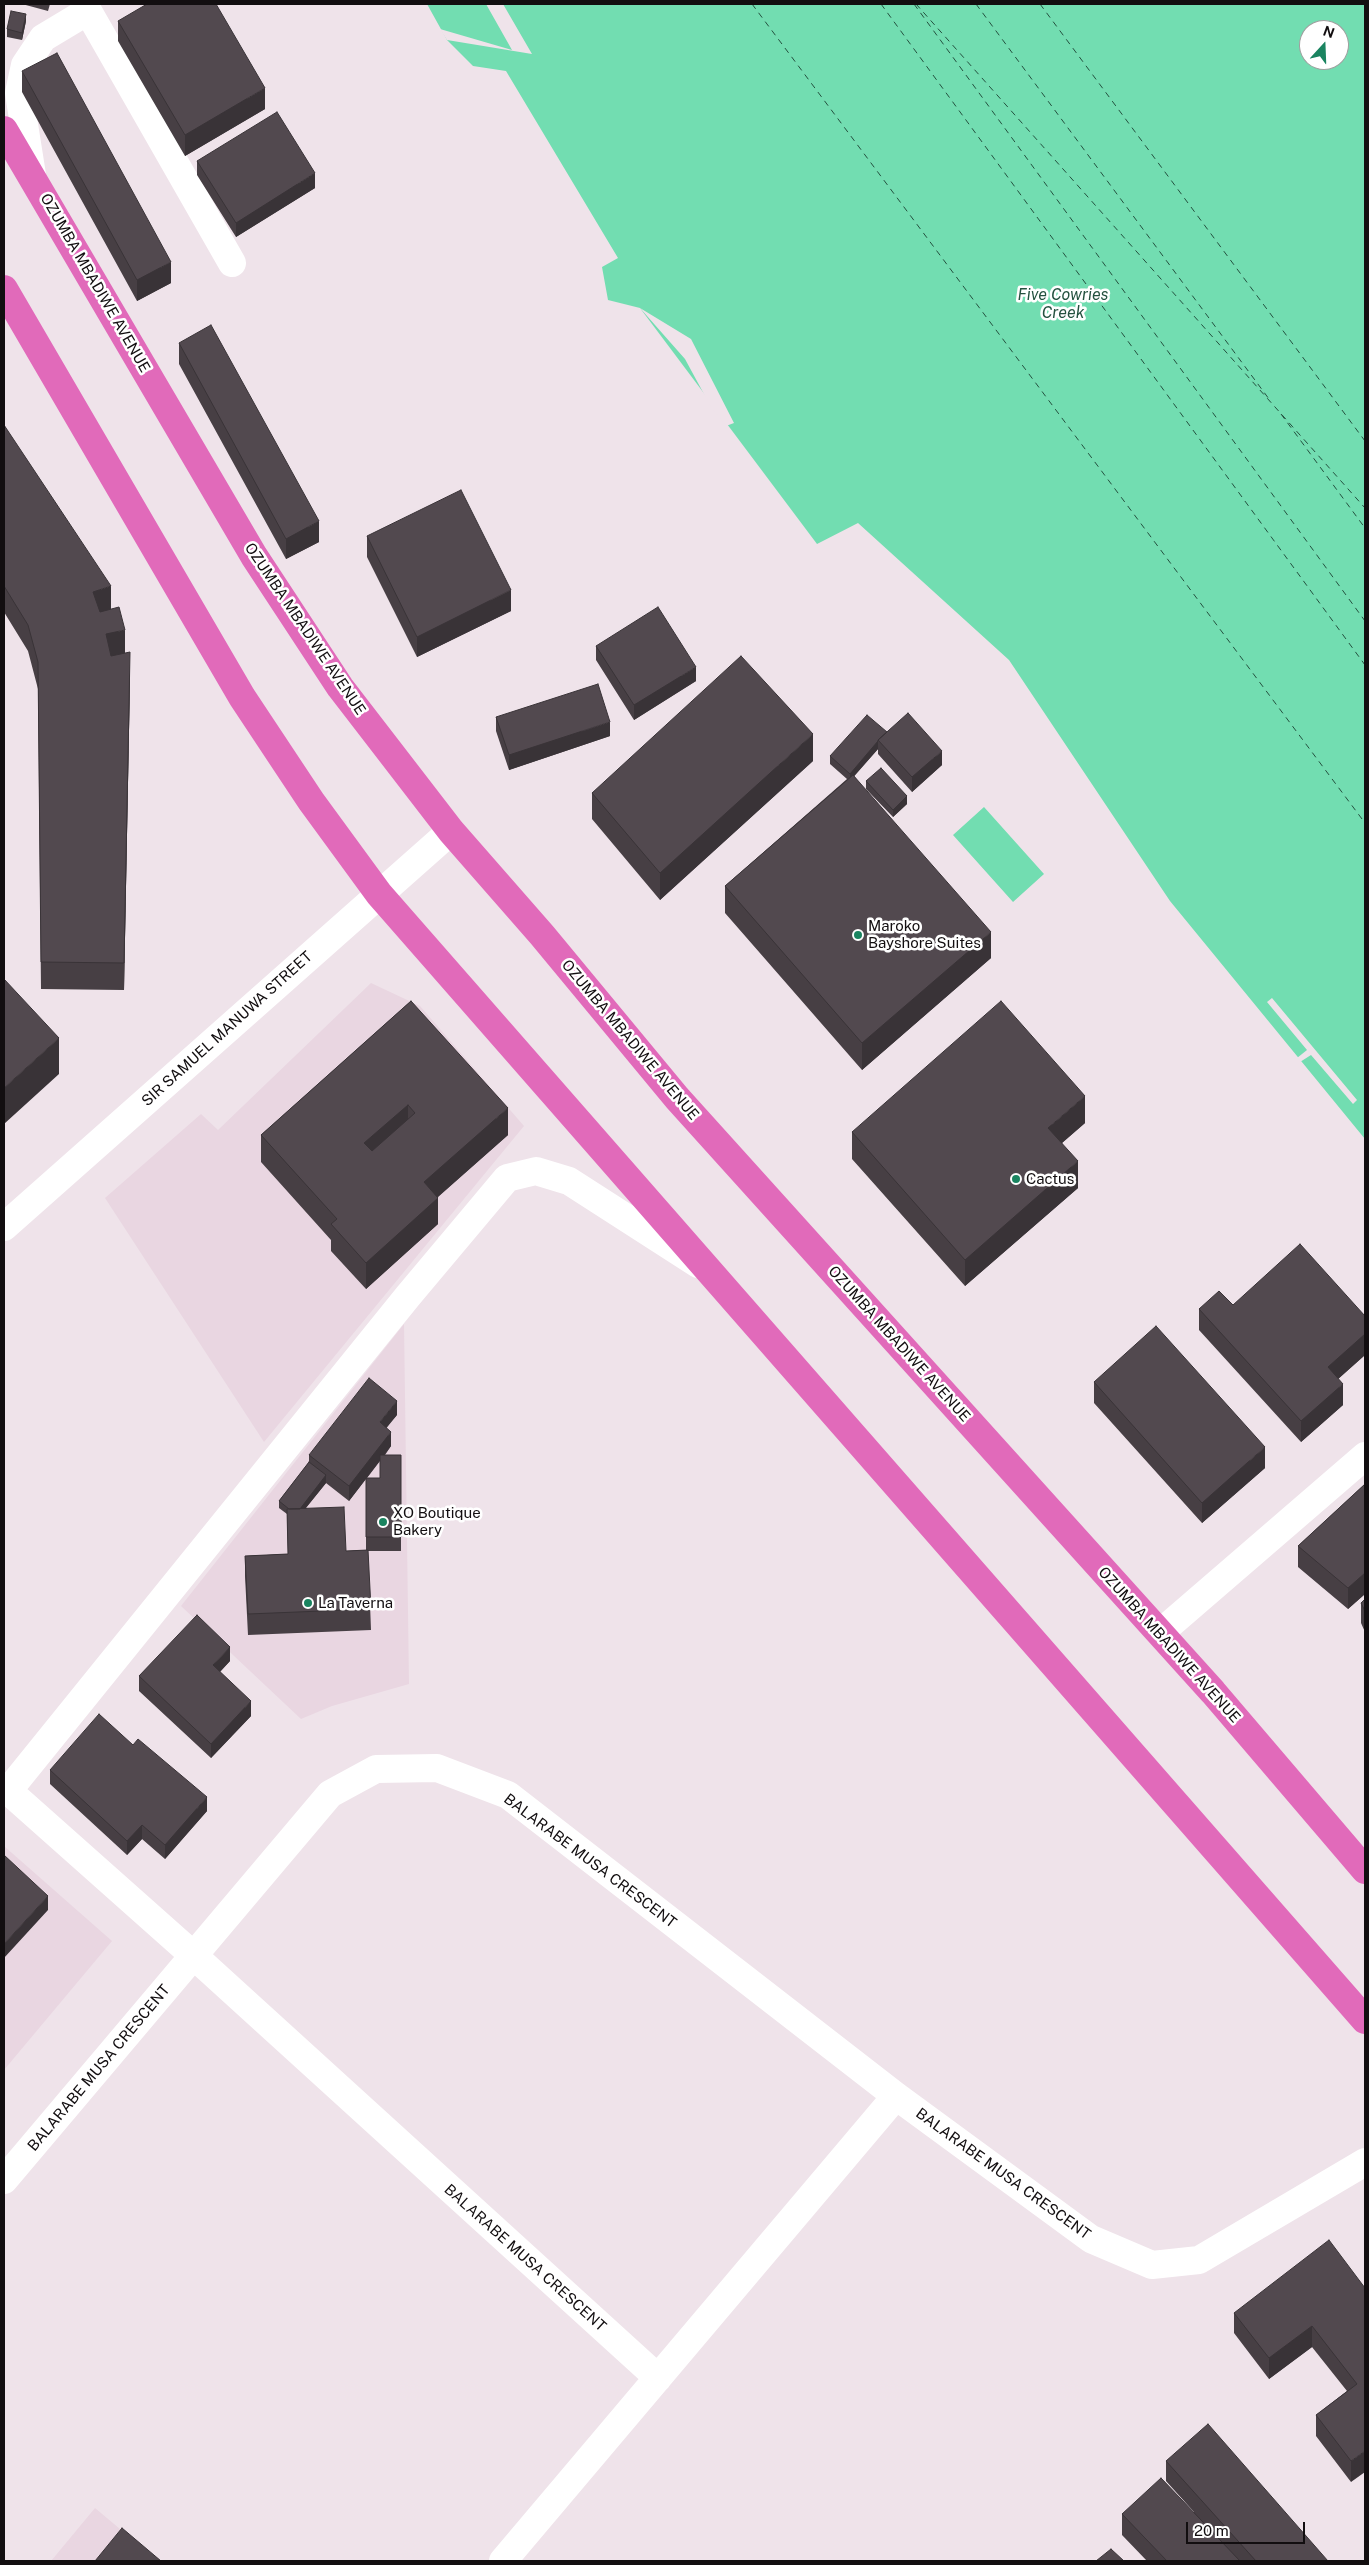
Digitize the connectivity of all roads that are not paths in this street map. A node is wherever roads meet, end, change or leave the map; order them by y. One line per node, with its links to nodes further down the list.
1 (86, 7): 3 (street); 4 (street)
2 (4, 130): 3 (highway, OZUMBA MBADIWE AVENUE)
3 (32, 175): 6 (highway, OZUMBA MBADIWE AVENUE)
4 (232, 263)
5 (4, 289): 7 (highway)
6 (451, 831): 7 (street, SIR SAMUEL MANUWA STREET); 11 (highway, OZUMBA MBADIWE AVENUE)
7 (379, 894): 8 (street, SIR SAMUEL MANUWA STREET); 9 (highway)
8 (4, 1226)
9 (706, 1269): 12 (street); 15 (highway)
10 (1365, 1456): 11 (street)
11 (1160, 1633): 13 (highway, OZUMBA MBADIWE AVENUE)
12 (6, 1789): 14 (street, BALARABE MUSA CRESCENT)
13 (1365, 1870)
14 (193, 1956): 16 (street, BALARABE MUSA CRESCENT); 18 (street, BALARABE MUSA CRESCENT); 19 (street, BALARABE MUSA CRESCENT)
15 (1365, 2020)
16 (896, 2096): 17 (street, BALARABE MUSA CRESCENT); 19 (street)
17 (1365, 2162)
18 (4, 2180)
19 (658, 2378): 20 (street)
20 (503, 2561)

